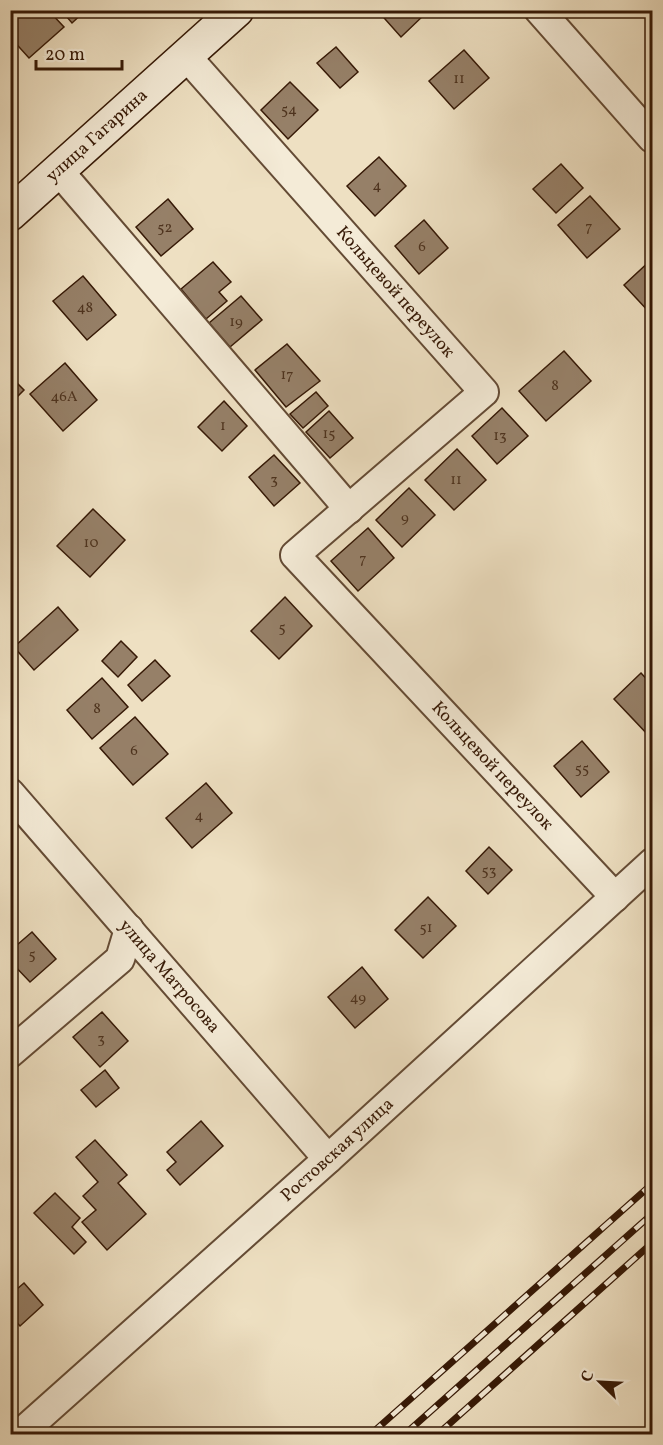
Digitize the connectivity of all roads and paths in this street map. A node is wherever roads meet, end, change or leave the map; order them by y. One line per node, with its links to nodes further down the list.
1 (237, 10): 3 (main road, улица Гагарина)
2 (539, 10): 4 (street)
3 (187, 57): 5 (main road, улица Гагарина); 7 (street, Кольцевой переулок)
4 (652, 138)
5 (58, 170): 6 (main road, улица Гагарина); 7 (street)
6 (10, 214)
7 (349, 509): 10 (street, Кольцевой переулок)
8 (10, 793): 11 (street, улица Матросова)
9 (652, 863): 10 (street, Ростовская улица)
10 (615, 897): 13 (street, Ростовская улица)
11 (129, 929): 12 (street); 13 (street, улица Матросова)
12 (10, 1053)
13 (328, 1159): 14 (street, Ростовская улица)
14 (20, 1434)

